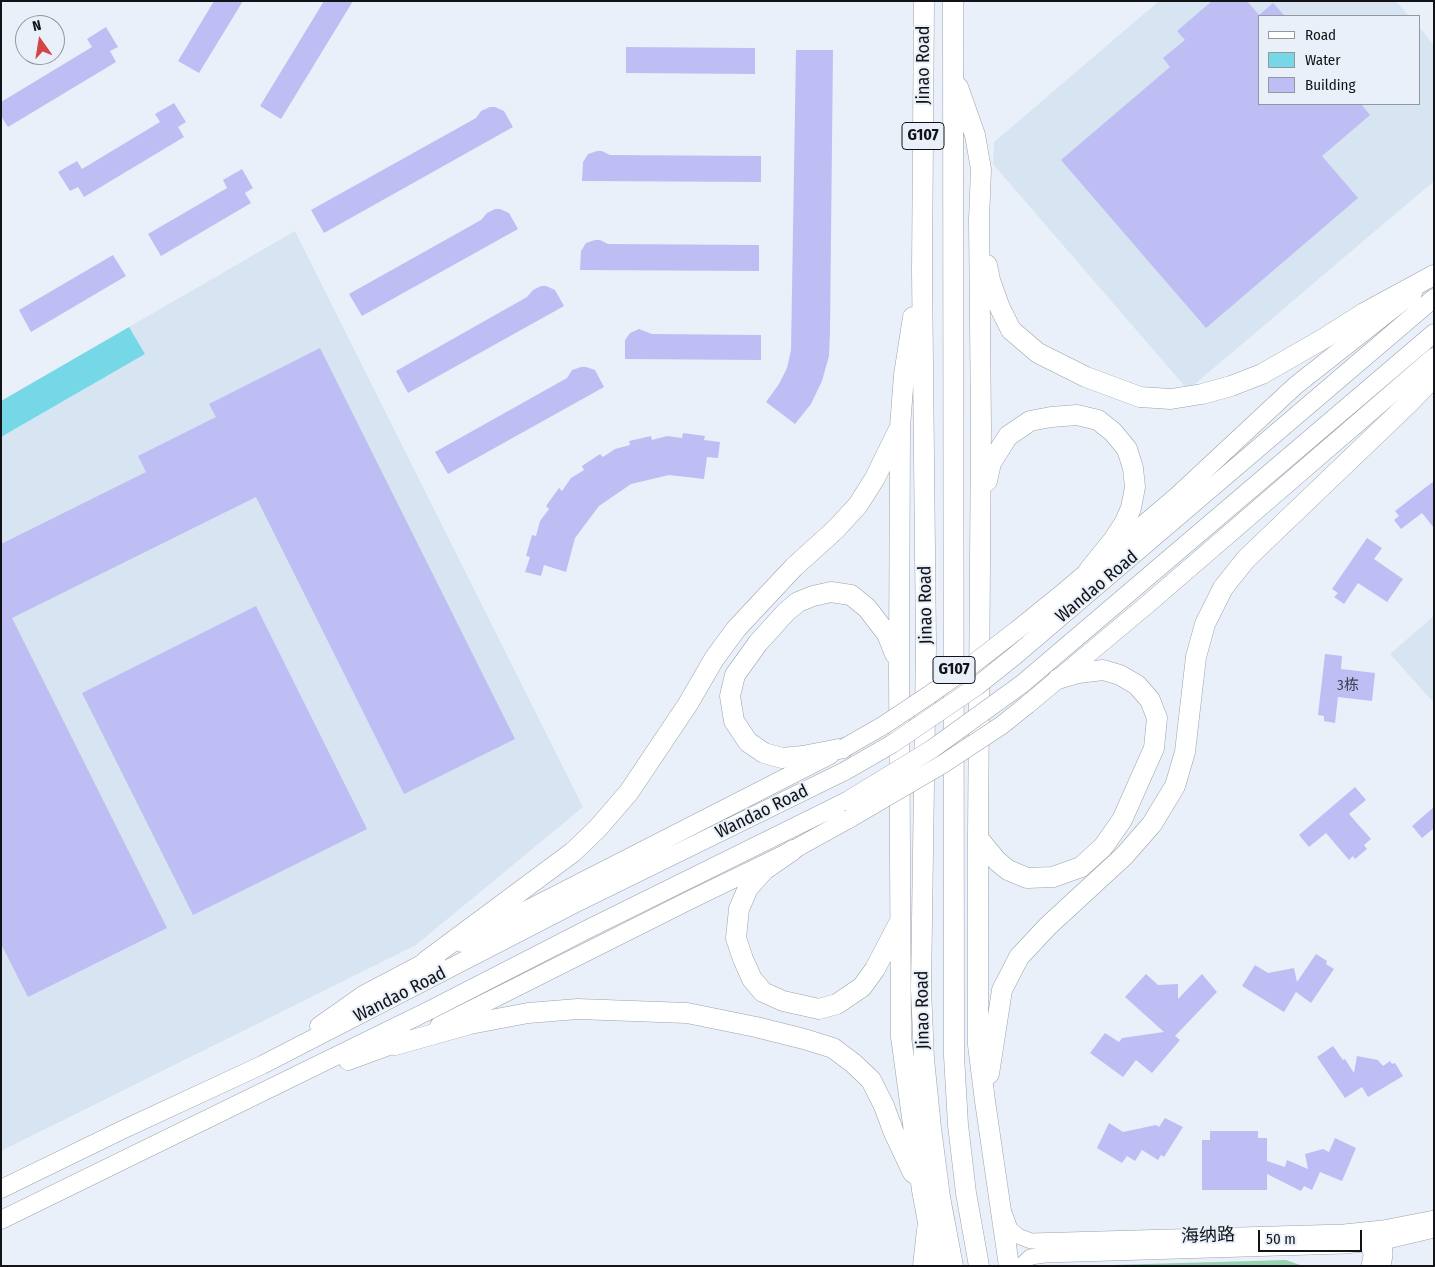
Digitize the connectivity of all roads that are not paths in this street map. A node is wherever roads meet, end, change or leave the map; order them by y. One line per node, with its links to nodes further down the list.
1 (924, 1): 5 (highway, Jinao Road / G107)
2 (953, 1): 3 (highway, Jinao Road / G107)
3 (953, 73): 4 (highway); 37 (highway, Jinao Road / G107)
4 (979, 220): 6 (highway); 13 (highway)
5 (922, 271): 12 (highway); 36 (highway, Jinao Road / G107)
6 (1434, 275)
7 (1434, 279): 14 (main road)
8 (1434, 298): 23 (main road, Wandao Road, bridge)
9 (1434, 333): 24 (main road, Wandao Road, bridge)
10 (1434, 357): 16 (main road)
11 (1434, 377): 25 (highway)
12 (900, 427): 15 (highway); 21 (highway)
13 (980, 512): 14 (highway); 18 (highway)
14 (1089, 570): 17 (main road, bridge)
15 (898, 672): 17 (highway); 20 (highway)
16 (1058, 679): 18 (highway); 19 (main road, bridge)
17 (844, 748): 21 (main road)
18 (978, 838): 25 (highway)
19 (793, 850): 20 (highway); 22 (main road)
20 (901, 919): 27 (highway)
21 (426, 962): 23 (main road)
22 (395, 1045): 24 (main road); 27 (highway)
23 (262, 1065): 26 (main road, Wandao Road)
24 (279, 1085): 31 (main road, Wandao Road)
25 (985, 1101): 28 (highway)
26 (1, 1189)
27 (922, 1190): 29 (highway)
28 (1001, 1205): 33 (street, 海纳路); 38 (highway)
29 (927, 1217): 34 (main road); 35 (highway)
30 (1434, 1218): 33 (street, 海纳路)
31 (1, 1220)
32 (1434, 1230): 33 (street, 海纳路)
33 (1376, 1236): 39 (street, 海纳路); 40 (street); 41 (street)
34 (922, 1266)
35 (936, 1266)
36 (953, 1266)
37 (978, 1266)
38 (1009, 1266)
39 (1021, 1266)
40 (1369, 1266)
41 (1383, 1266)

